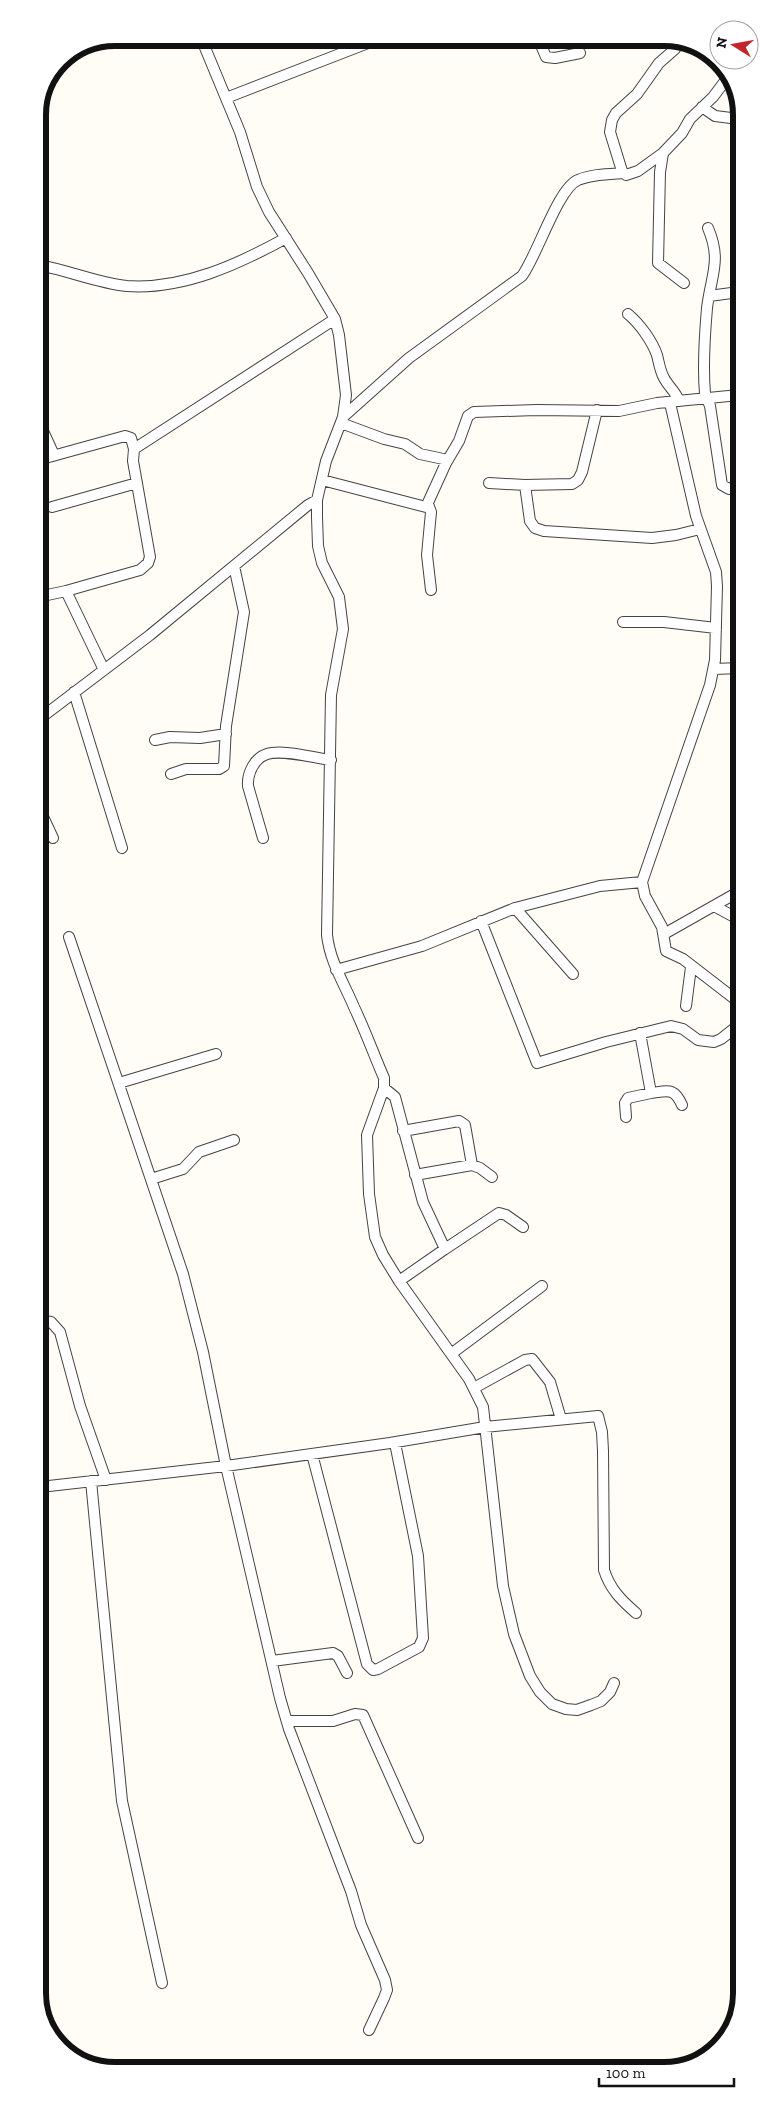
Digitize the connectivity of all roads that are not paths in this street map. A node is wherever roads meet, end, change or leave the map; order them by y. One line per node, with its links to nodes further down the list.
1 (204, 46): 7 (street)
2 (361, 46): 7 (street)
3 (541, 46): 5 (street)
4 (675, 49): 11 (street)
5 (580, 53)
6 (725, 82): 8 (street)
7 (226, 98): 13 (street)
8 (702, 108): 9 (street); 10 (street)
9 (733, 118)
10 (663, 153): 11 (street); 15 (street)
11 (624, 173): 24 (street)
12 (708, 228): 17 (street)
13 (286, 238): 14 (street); 19 (street)
14 (46, 267)
15 (684, 283)
16 (733, 293): 17 (street)
17 (709, 296): 21 (street)
18 (628, 314): 22 (street)
19 (335, 318): 24 (street); 26 (street)
20 (733, 396): 21 (street)
21 (706, 398): 22 (street); 34 (street)
22 (674, 402): 23 (street); 38 (street)
23 (597, 410): 29 (street); 33 (street)
24 (342, 420): 29 (street); 30 (street)
25 (46, 438): 27 (street)
26 (134, 449): 27 (street); 31 (street)
27 (54, 456): 28 (street)
28 (46, 458)
29 (448, 460): 36 (street)
30 (322, 480): 35 (street); 36 (street)
31 (137, 482): 37 (street); 41 (street)
32 (489, 483): 33 (street)
33 (525, 485): 38 (street)
34 (733, 488)
35 (317, 500): 39 (street); 52 (street)
36 (428, 504): 40 (street)
37 (52, 508)
38 (700, 529): 44 (street)
39 (234, 566): 47 (street); 50 (street)
40 (431, 590)
41 (66, 591): 42 (street); 47 (street)
42 (46, 595)
43 (623, 622): 44 (street)
44 (716, 628): 45 (street)
45 (714, 668): 46 (street); 58 (street)
46 (733, 668)
47 (104, 670): 48 (street)
48 (74, 692): 49 (street); 57 (street)
49 (46, 714)
50 (226, 734): 51 (street); 53 (street)
51 (155, 740)
52 (331, 760): 56 (street); 67 (street)
53 (171, 774)
54 (46, 824): 55 (street)
55 (52, 838)
56 (263, 838)
57 (122, 848)
58 (642, 882): 61 (street); 64 (street)
59 (733, 895): 60 (street)
60 (714, 906): 62 (street); 64 (street)
61 (515, 908): 63 (street); 68 (street)
62 (733, 916)
63 (481, 921): 67 (street); 72 (street)
64 (664, 934): 66 (street)
65 (69, 937): 74 (street)
66 (691, 967): 69 (street); 70 (street)
67 (336, 970): 75 (street)
68 (573, 974)
69 (733, 998)
70 (686, 1006)
71 (733, 1030): 72 (street)
72 (640, 1033): 76 (street)
73 (216, 1054): 74 (street)
74 (119, 1083): 84 (street)
75 (384, 1088): 79 (street); 87 (street)
76 (651, 1093): 77 (street); 78 (street)
77 (682, 1105)
78 (626, 1116)
79 (403, 1131): 81 (street); 82 (street)
80 (234, 1140): 84 (street)
81 (472, 1166): 82 (street); 83 (street)
82 (415, 1175): 86 (street)
83 (492, 1177)
84 (151, 1179): 96 (street)
85 (523, 1227): 86 (street)
86 (445, 1249): 87 (street)
87 (399, 1281): 90 (street)
88 (542, 1286): 90 (street)
89 (46, 1321): 97 (street)
90 (451, 1354): 91 (street)
91 (474, 1388): 92 (street); 93 (street)
92 (561, 1419): 93 (street); 100 (street)
93 (485, 1427): 94 (street); 103 (street)
94 (395, 1442): 95 (street); 95 (street)
95 (312, 1454): 96 (street)
96 (226, 1466): 97 (street); 101 (street)
97 (106, 1480): 98 (street)
98 (91, 1481): 99 (street); 106 (street)
99 (46, 1486)
100 (636, 1614)
101 (272, 1661): 102 (street); 104 (street)
102 (348, 1672)
103 (614, 1683)
104 (287, 1721): 105 (street); 107 (street)
105 (418, 1838)
106 (162, 1983)
107 (369, 2030)

